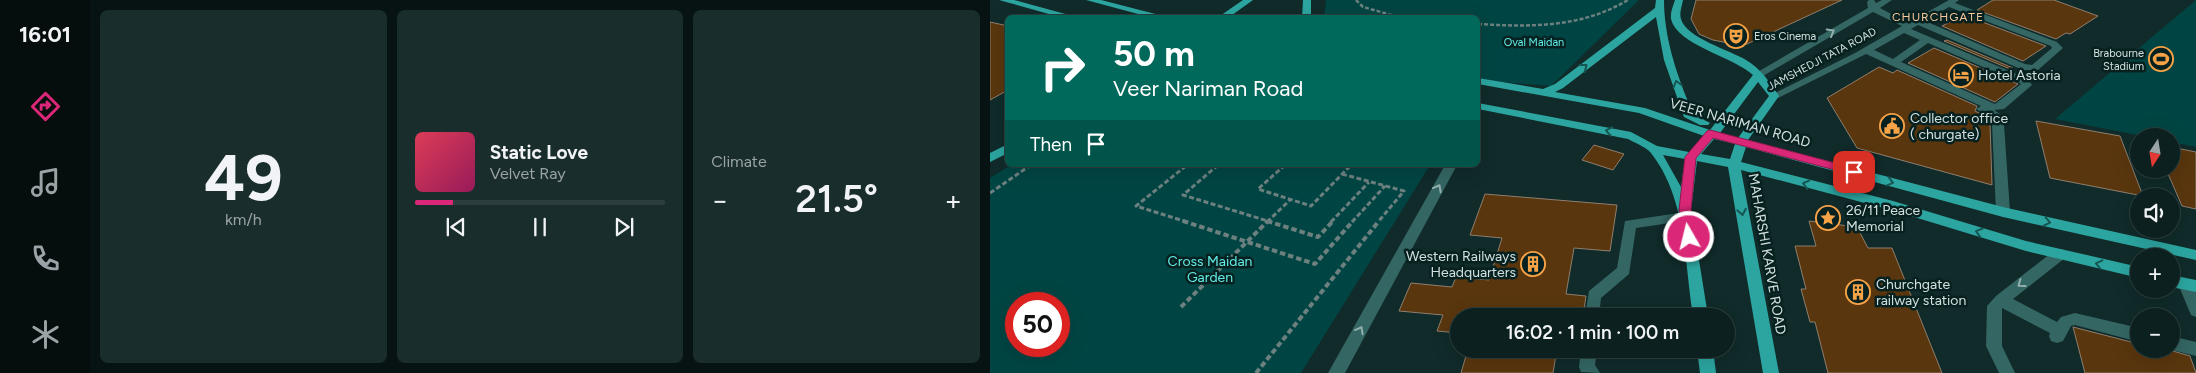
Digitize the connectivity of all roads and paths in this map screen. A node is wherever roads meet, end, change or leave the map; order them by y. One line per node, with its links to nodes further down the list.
1 (1003, 0): 12 (main road)
2 (1090, 0): 13 (main road)
3 (1249, 0): 14 (main road)
4 (1307, 0): 15 (main road)
5 (1356, 0): 16 (path)
6 (1628, 0): 17 (path)
7 (1679, 0): 22 (main road)
8 (1888, 0): 10 (street)
9 (1952, 2): 18 (street, JAMSHEDJI TATA ROAD); 18 (street)
10 (1871, 4): 18 (street); 22 (street, one-way to 10)
11 (1660, 5): 24 (main road, one-way to 11); 27 (main road, one-way to 11)
12 (1064, 15)
13 (1154, 15)
14 (1226, 15)
15 (1306, 15)
16 (1391, 15)
17 (1480, 24)
18 (1910, 26): 19 (street); 20 (street, JAMSHEDJI TATA ROAD)
19 (1927, 39): 21 (street); 21 (street)
20 (1861, 53): 21 (street); 25 (street, JAMSHEDJI TATA ROAD); 45 (street)
21 (1893, 63)
22 (1758, 74): 25 (main road); 27 (main road, JAMSHEDJI TATA ROAD)
23 (1480, 81): 24 (main road, VEER NARIMAN ROAD)
24 (1544, 93): 27 (main road, VEER NARIMAN ROAD)
25 (1774, 96): 28 (main road, JAMSHEDJI TATA ROAD)
26 (1480, 106): 29 (main road, one-way to 26)
27 (1714, 131): 28 (main road, VEER NARIMAN ROAD); 31 (main road)
28 (1742, 141): 33 (main road, MAHARSHI KARVE ROAD); 45 (main road, VEER NARIMAN ROAD, one-way to 45)
29 (1654, 149): 31 (main road); 46 (main road)
30 (1005, 150): 32 (main road)
31 (1691, 157): 33 (main road); 46 (main road)
32 (990, 158)
33 (1734, 164): 49 (main road, one-way to 33); 67 (main road, MAHARSHI KARVE ROAD, one-way to 67)
34 (1028, 167): 43 (path)
35 (1185, 167): 48 (path)
36 (1216, 167): 47 (path)
37 (1283, 167): 44 (path)
38 (1350, 167): 40 (path)
39 (1450, 167): 64 (street, one-way to 39)
40 (1342, 174): 41 (path); 44 (path)
41 (1369, 182): 42 (path); 47 (path)
42 (1385, 186): 48 (path); 63 (path)
43 (990, 193)
44 (1291, 199): 47 (path)
45 (2003, 212): 50 (main road, VEER NARIMAN ROAD, one-way to 50)
46 (1686, 214): 55 (street); 56 (main road)
47 (1268, 221): 48 (path)
48 (1247, 242): 54 (path)
49 (2060, 254): 51 (main road, one-way to 49); 53 (street, one-way to 53)
50 (2196, 255)
51 (2130, 271)
52 (2184, 284): 57 (street)
53 (2001, 300): 58 (street); 68 (street)
54 (1180, 307)
55 (1593, 308)
56 (1699, 308)
57 (2196, 311)
58 (2130, 333)
59 (2180, 346): 60 (street)
60 (2196, 350)
61 (1588, 358): 65 (street)
62 (1706, 358): 66 (main road)
63 (1256, 373)
64 (1336, 373)
65 (1592, 373)
66 (1708, 373)
67 (1771, 373)
68 (2007, 373)

